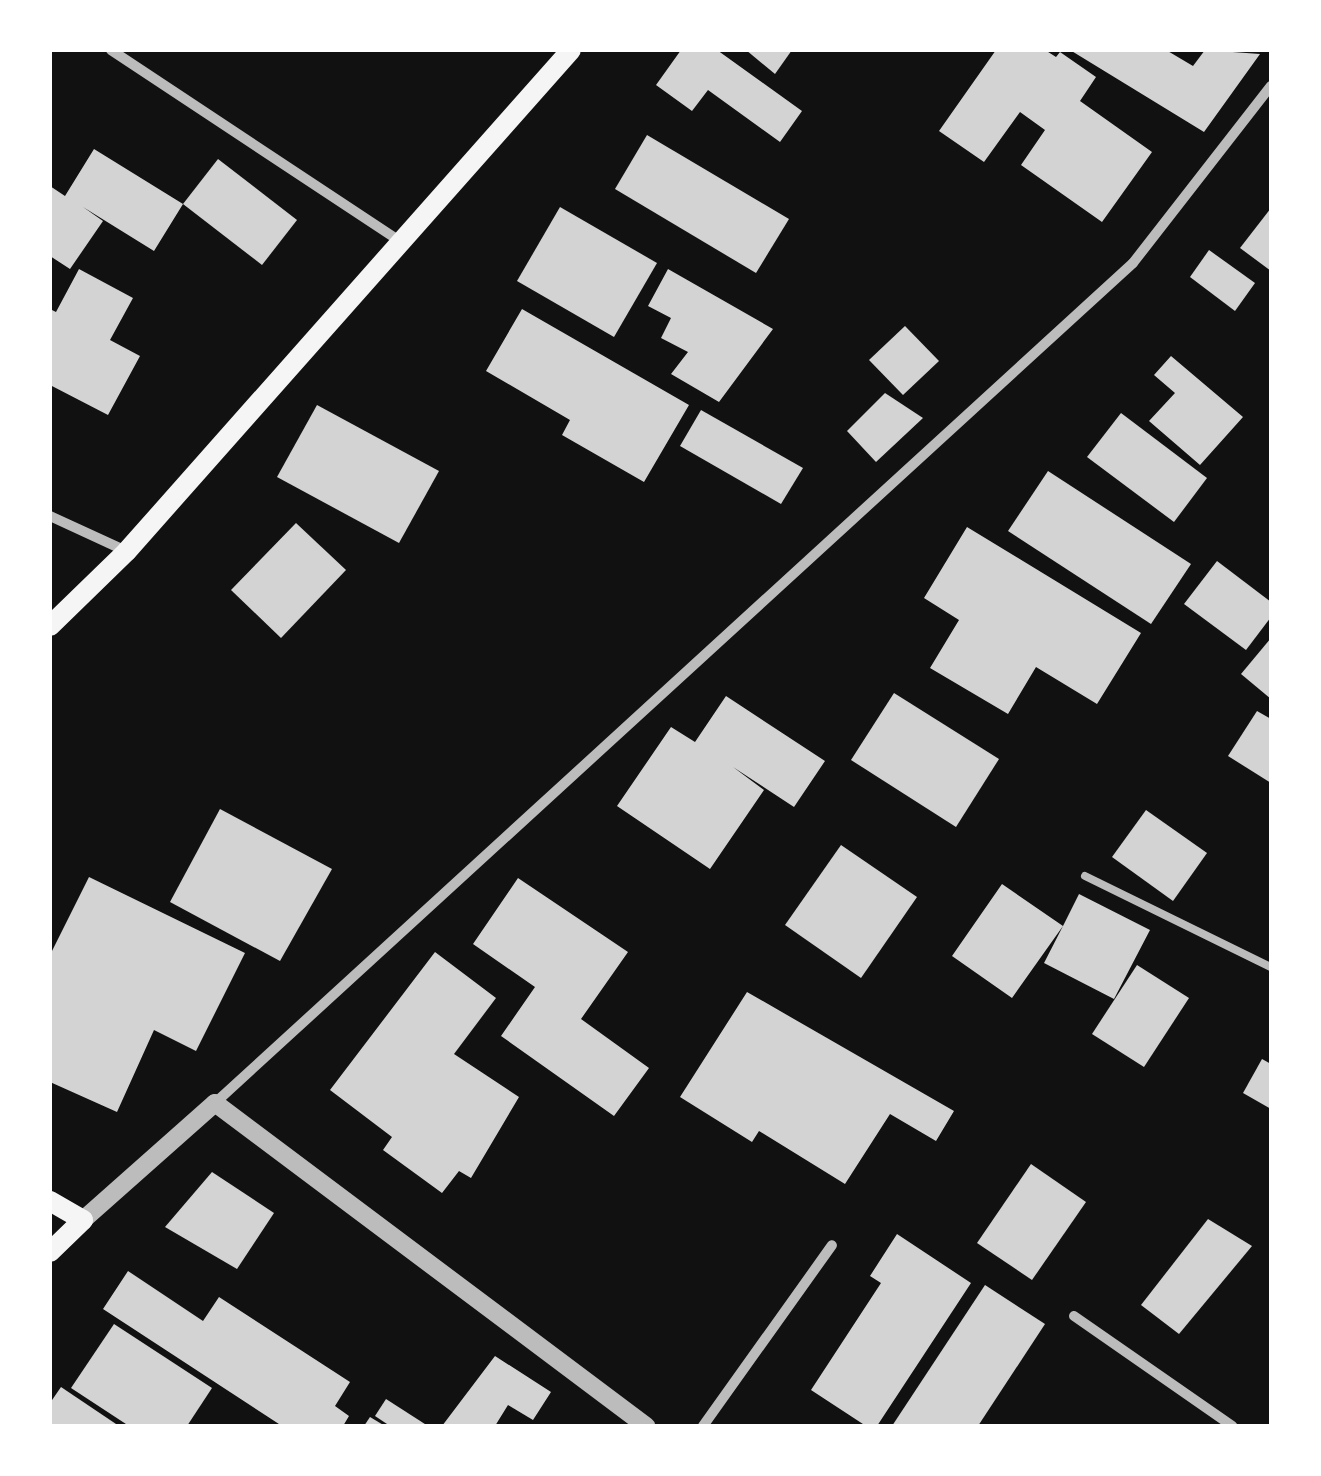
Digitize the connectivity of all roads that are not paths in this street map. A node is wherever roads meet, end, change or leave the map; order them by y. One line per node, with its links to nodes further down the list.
1 (111, 50): 4 (street)
2 (570, 50): 4 (main road)
3 (1271, 86): 10 (street)
4 (404, 244): 6 (main road)
5 (50, 516): 6 (street)
6 (127, 551): 7 (main road)
7 (50, 626)
8 (1085, 876): 9 (lane)
9 (1271, 967)
10 (215, 1104): 12 (street); 16 (street)
11 (50, 1200): 12 (main road)
12 (84, 1220): 14 (main road)
13 (832, 1246): 17 (street)
14 (50, 1252)
15 (1074, 1316): 18 (street)
16 (646, 1426)
17 (703, 1426)
18 (1232, 1426)

